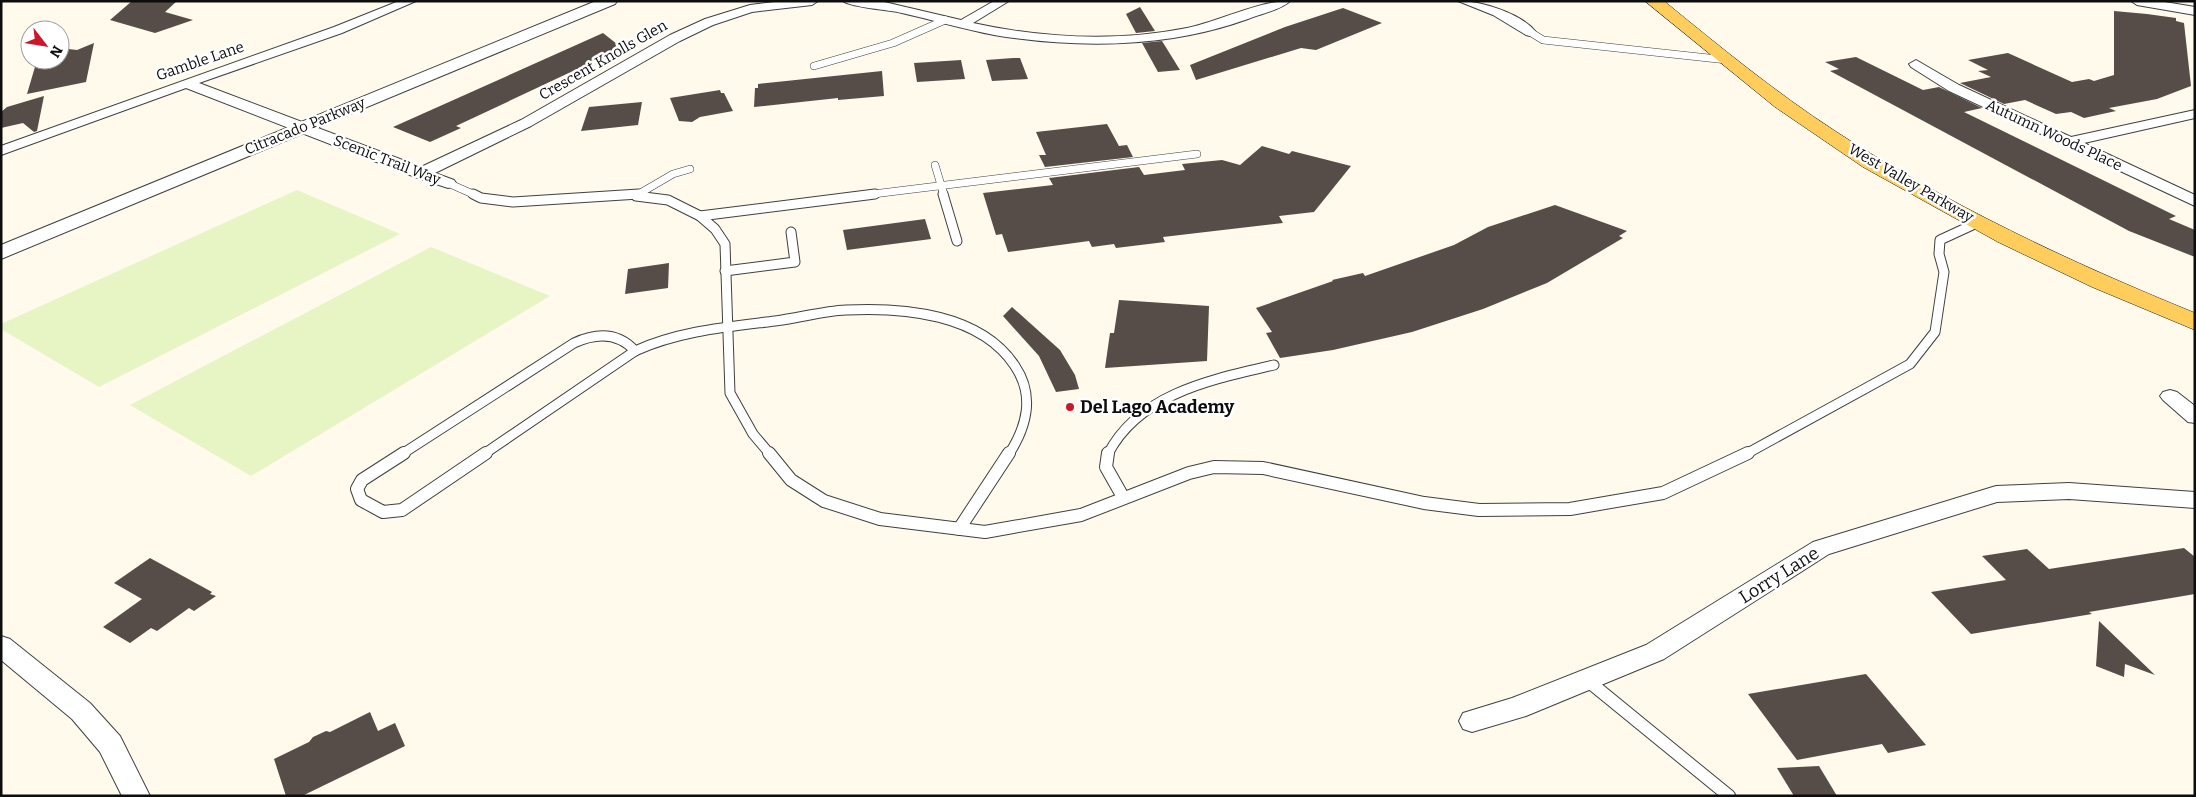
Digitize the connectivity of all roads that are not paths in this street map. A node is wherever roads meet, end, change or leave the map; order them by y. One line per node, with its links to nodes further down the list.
1 (410, 1): 19 (street, Gamble Lane)
2 (574, 1): 21 (street, Citracado Parkway)
3 (610, 1): 22 (street, Citracado Parkway)
4 (812, 1): 28 (street, Crescent Knolls Glen)
5 (849, 1): 13 (street)
6 (1003, 1): 14 (street)
7 (1284, 1): 14 (street)
8 (1464, 1): 15 (street)
9 (1653, 1): 16 (main road, West Valley Parkway)
10 (1678, 1): 40 (main road, West Valley Parkway)
11 (2137, 1): 12 (street)
12 (2195, 11)
13 (945, 20): 14 (street); 18 (lane)
14 (962, 24)
15 (1530, 32): 16 (lane)
16 (1726, 60): 34 (main road, West Valley Parkway)
17 (1916, 64): 23 (street, Autumn Woods Place)
18 (814, 66)
19 (186, 83): 21 (street, Scenic Trail Way); 24 (street, Gamble Lane)
20 (2195, 114): 23 (street)
21 (284, 120): 22 (street, Scenic Trail Way); 36 (street, Citracado Parkway)
22 (303, 127): 28 (street, Scenic Trail Way); 38 (street, Citracado Parkway)
23 (2069, 142): 32 (street, Autumn Woods Place)
24 (1, 151)
25 (1197, 154): 30 (lane)
26 (935, 165): 30 (lane)
27 (690, 169): 31 (lane)
28 (420, 174): 29 (street, Scenic Trail Way)
29 (448, 184): 31 (lane)
30 (941, 186): 33 (lane); 37 (lane)
31 (636, 196): 33 (lane)
32 (2195, 201)
33 (700, 216): 39 (lane)
34 (1979, 222): 41 (main road, West Valley Parkway); 47 (lane)
35 (792, 232): 39 (lane)
36 (1, 235)
37 (957, 241)
38 (1, 252)
39 (725, 271): 42 (lane)
40 (2195, 302)
41 (2195, 322)
42 (727, 327): 43 (lane); 49 (lane); 49 (lane)
43 (635, 351): 43 (lane)
44 (1274, 365): 47 (lane)
45 (2170, 396): 46 (street)
46 (2195, 417)
47 (1123, 497): 49 (lane)
48 (2195, 500): 51 (street, Lorry Lane)
49 (960, 529)
50 (1, 646): 53 (street)
51 (1587, 680): 52 (street, Lorry Lane); 54 (lane)
52 (1472, 721)
53 (136, 796)
54 (1729, 796)

